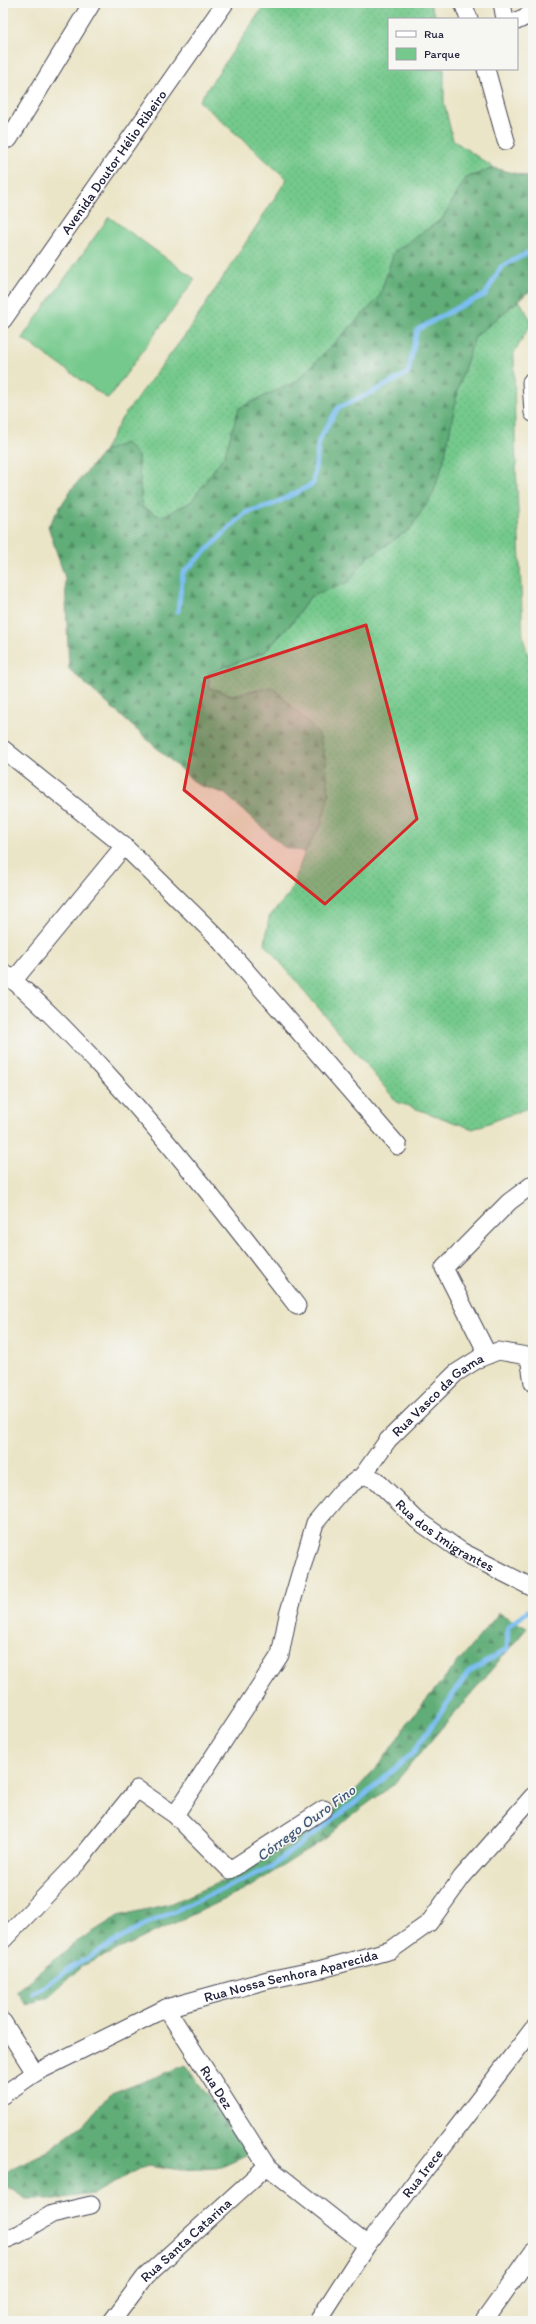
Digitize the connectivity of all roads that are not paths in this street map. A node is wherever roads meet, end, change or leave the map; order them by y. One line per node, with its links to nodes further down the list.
1 (92, 3): 10 (street)
2 (225, 3): 12 (street, Avenida Doutor Hélio Ribeiro)
3 (463, 3): 6 (street)
4 (502, 3): 7 (street)
5 (533, 13): 8 (street)
6 (469, 18)
7 (505, 18)
8 (518, 20)
9 (486, 70): 11 (street)
10 (9, 139)
11 (506, 141)
12 (3, 320)
13 (533, 380): 14 (street)
14 (533, 413)
15 (3, 749): 16 (street)
16 (124, 846): 17 (street); 18 (street)
17 (8, 976): 20 (street)
18 (398, 1146)
19 (533, 1184): 21 (street)
20 (297, 1306)
21 (488, 1355): 22 (street, Rua Vasco da Gama); 24 (street, Rua Vasco da Gama)
22 (531, 1357): 23 (street)
23 (533, 1383)
24 (363, 1475): 25 (street, Rua dos Imigrantes); 28 (street, Rua Vasco da Gama)
25 (533, 1588)
26 (533, 1796): 30 (street, Rua Nossa Senhora Aparecida)
27 (324, 1809): 28 (street)
28 (176, 1815): 29 (street)
29 (3, 1940)
30 (166, 2008): 33 (street, Rua Nossa Senhora Aparecida); 35 (street, Rua Dez)
31 (5, 2024): 33 (street)
32 (533, 2030): 38 (street, Rua Irece)
33 (35, 2073): 34 (street, Rua Nossa Senhora Aparecida)
34 (3, 2095)
35 (267, 2166): 38 (street, Rua Dez); 40 (street, Rua Santa Catarina)
36 (91, 2205): 37 (street)
37 (3, 2241)
38 (367, 2245): 41 (street, Rua Irece)
39 (533, 2252): 42 (street)
40 (112, 2321)
41 (318, 2321)
42 (484, 2321)

